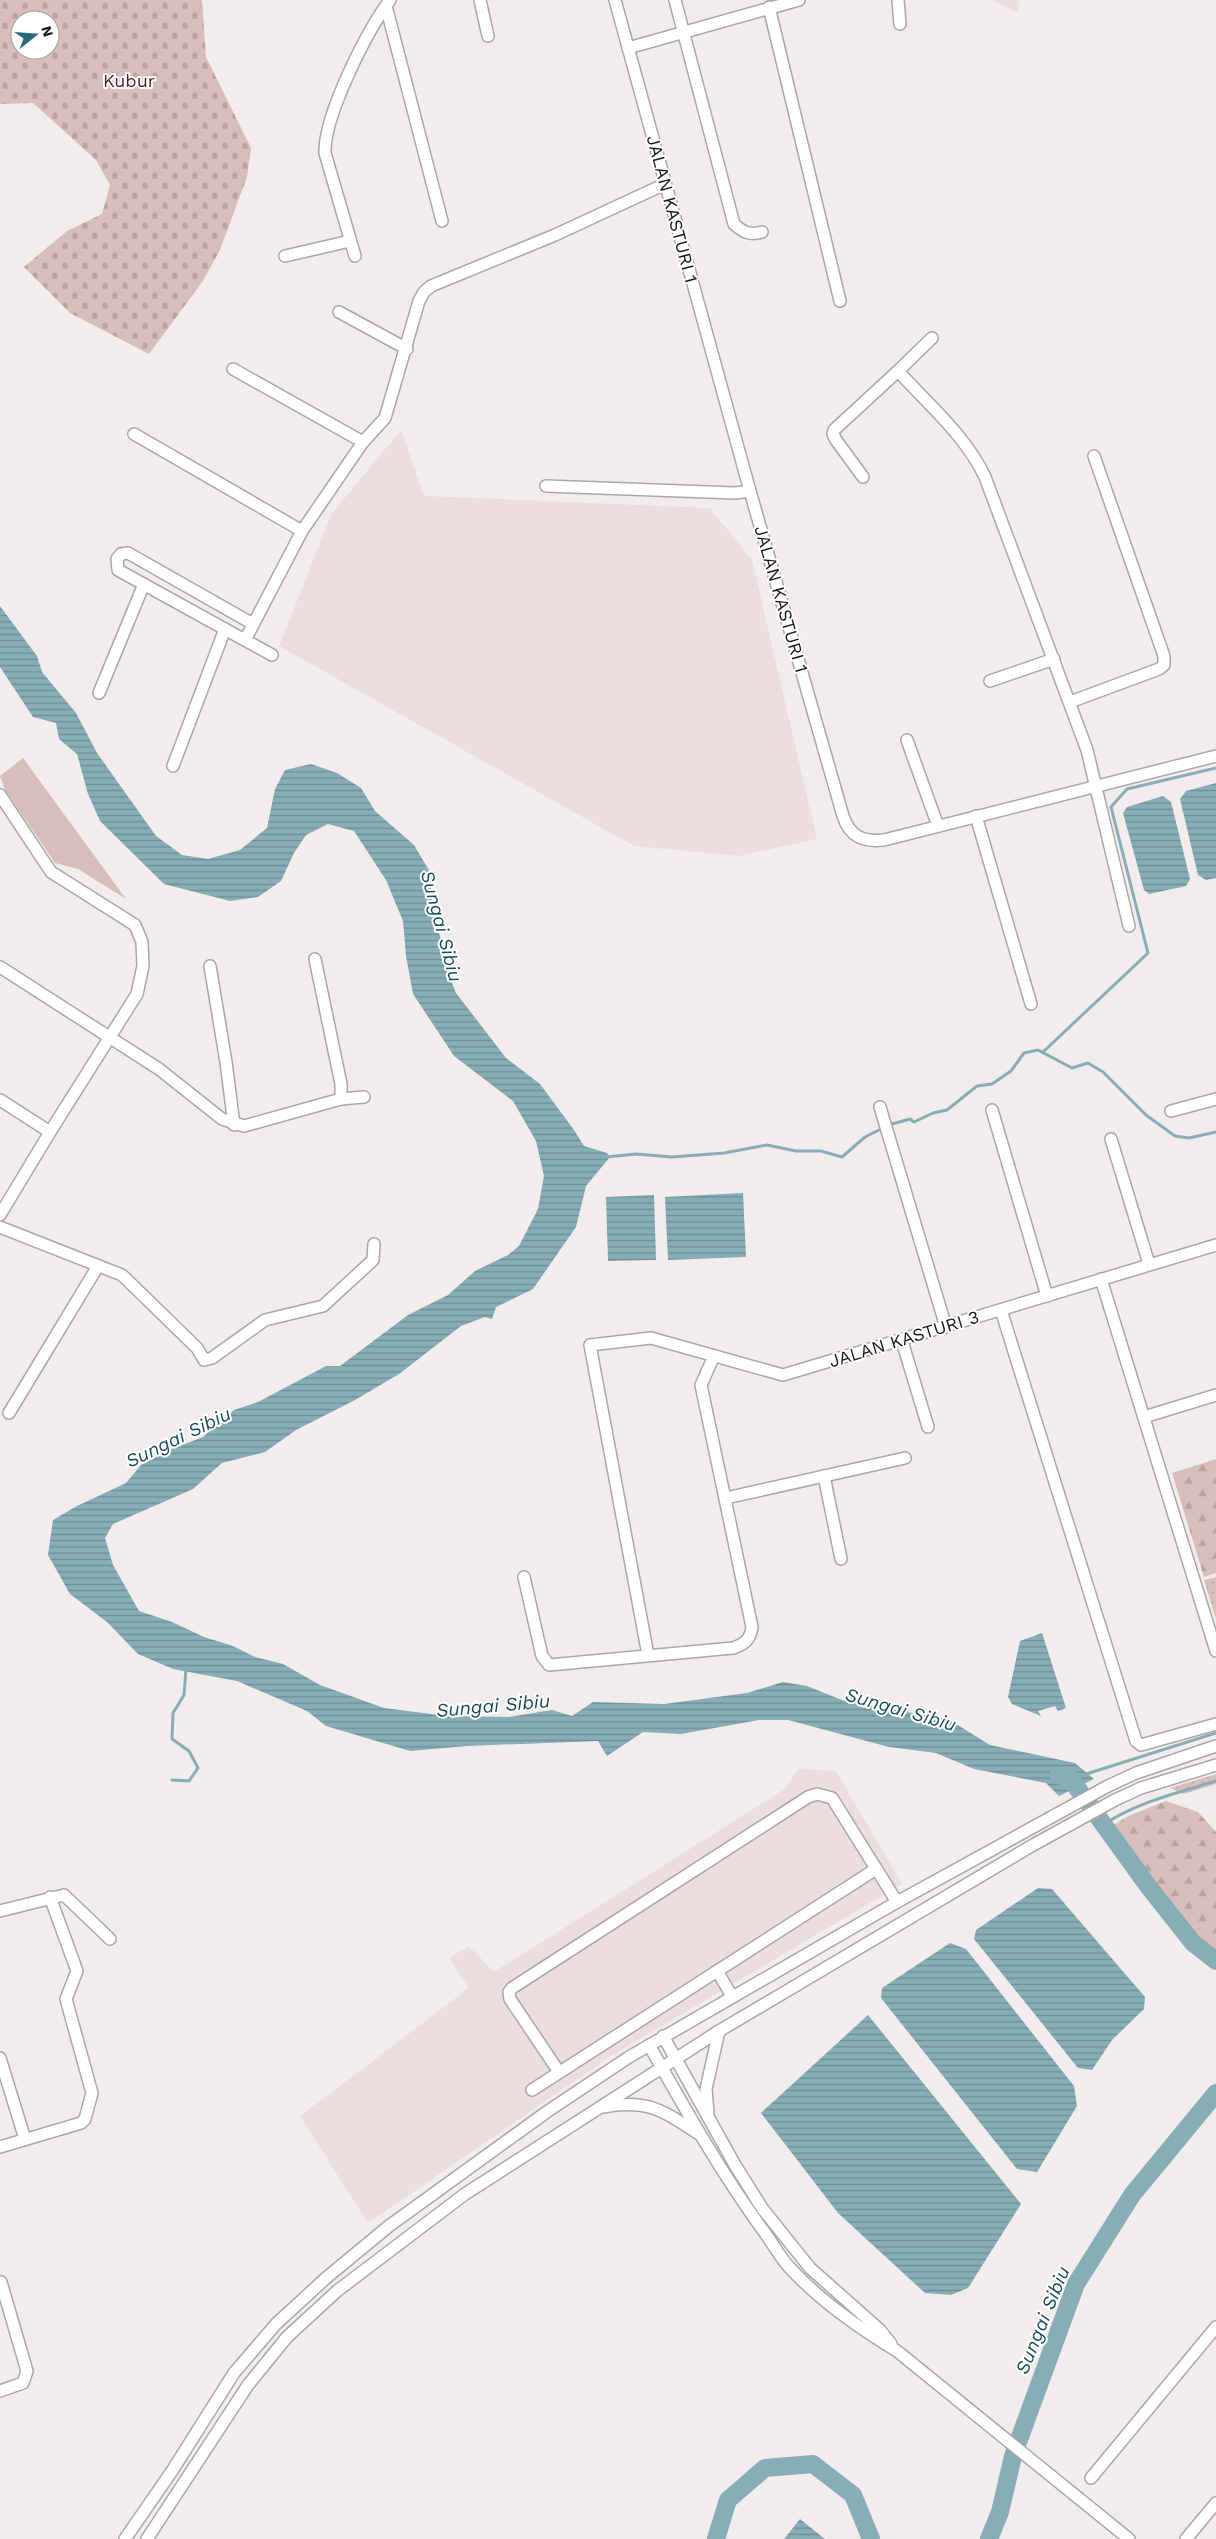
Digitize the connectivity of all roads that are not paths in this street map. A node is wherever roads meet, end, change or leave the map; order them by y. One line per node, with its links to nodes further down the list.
1 (480, 0): 10 (street)
2 (615, 0): 11 (street, JALAN KASTURI 1)
3 (675, 0): 9 (street)
4 (799, 0): 7 (street)
5 (898, 0): 8 (street)
6 (388, 3): 13 (street); 15 (street)
7 (775, 4): 9 (street); 18 (street)
8 (900, 24)
9 (683, 32): 11 (street); 14 (street)
10 (488, 36)
11 (628, 48): 12 (street, JALAN KASTURI 1)
12 (665, 184): 21 (street); 29 (street, JALAN KASTURI 1)
13 (442, 221)
14 (762, 232)
15 (350, 241): 16 (street); 17 (street)
16 (285, 256)
17 (355, 256)
18 (840, 301)
19 (339, 312): 21 (street)
20 (932, 338): 23 (street)
21 (406, 349): 25 (street)
22 (233, 369): 25 (street)
23 (898, 370): 27 (street); 36 (street)
24 (134, 434): 30 (street)
25 (363, 442): 30 (street)
26 (1094, 456): 39 (street)
27 (863, 477)
28 (546, 486): 29 (street)
29 (750, 491): 46 (street, JALAN KASTURI 1)
30 (302, 531): 32 (street)
31 (144, 584): 32 (street); 33 (street); 38 (street)
32 (253, 624): 34 (street)
33 (225, 628): 34 (street); 42 (street)
34 (245, 640): 35 (street)
35 (272, 655)
36 (1054, 659): 37 (street); 39 (street)
37 (990, 681)
38 (99, 693)
39 (1070, 702): 43 (street)
40 (907, 740): 46 (street)
41 (1216, 756): 43 (street, JALAN KASTURI 1)
42 (173, 766)
43 (1095, 786): 45 (street, JALAN KASTURI 1); 47 (street)
44 (0, 796): 52 (street)
45 (976, 816): 46 (street, JALAN KASTURI 1); 51 (street)
46 (938, 826)
47 (1129, 926)
48 (315, 959): 54 (street)
49 (210, 966): 60 (street)
50 (0, 967): 52 (street)
51 (1031, 1004)
52 (111, 1037): 60 (street); 61 (street)
53 (364, 1097): 54 (street)
54 (341, 1099): 60 (street)
55 (1216, 1099): 59 (street)
56 (0, 1100): 61 (street)
57 (880, 1107): 72 (street)
58 (992, 1110): 70 (street)
59 (1171, 1111)
60 (234, 1125)
61 (50, 1132): 63 (street)
62 (1110, 1140): 67 (street)
63 (0, 1215)
64 (0, 1228): 68 (street)
65 (374, 1244): 68 (street)
66 (1216, 1246): 67 (street, JALAN KASTURI 3)
67 (1149, 1264): 69 (street, JALAN KASTURI 3)
68 (98, 1266): 76 (street)
69 (1101, 1279): 70 (street, JALAN KASTURI 3); 77 (street)
70 (1047, 1296): 71 (street, JALAN KASTURI 3)
71 (1001, 1310): 72 (street, JALAN KASTURI 3); 86 (street)
72 (946, 1327): 73 (street, JALAN KASTURI 3)
73 (902, 1341): 74 (street, JALAN KASTURI 3); 78 (street)
74 (714, 1356): 81 (street); 85 (street, JALAN KASTURI 3)
75 (1216, 1395): 77 (street)
76 (9, 1413)
77 (1144, 1417): 84 (street)
78 (928, 1427)
79 (905, 1458): 80 (street)
80 (824, 1476): 81 (street); 82 (street)
81 (726, 1498): 85 (street)
82 (841, 1559)
83 (524, 1577): 85 (street)
84 (1216, 1651)
85 (648, 1655)
86 (1216, 1724)
87 (1216, 1746): 91 (street)
88 (1216, 1765): 96 (street)
89 (876, 1869): 91 (street); 94 (street); 102 (street)
90 (50, 1897): 92 (street); 93 (street); 107 (street)
91 (897, 1902): 95 (street)
92 (0, 1911)
93 (110, 1939)
94 (717, 1971): 95 (street); 102 (street)
95 (732, 1996): 97 (street)
96 (718, 2031): 100 (street); 105 (street)
97 (663, 2036): 98 (street); 100 (street)
98 (649, 2045): 101 (street); 115 (street)
99 (0, 2058): 107 (street)
100 (675, 2058): 101 (street); 105 (street)
101 (662, 2067): 104 (street); 106 (street)
102 (559, 2072): 103 (street)
103 (532, 2090)
104 (597, 2107): 106 (street); 116 (street)
105 (708, 2115): 111 (street)
106 (700, 2134): 111 (street)
107 (25, 2139): 108 (street)
108 (0, 2147)
109 (2, 2282): 112 (street)
110 (1216, 2327): 113 (street)
111 (897, 2351): 117 (street)
112 (0, 2391)
113 (1091, 2478)
114 (1216, 2503): 118 (street)
115 (125, 2539)
116 (147, 2539)
117 (1129, 2539)
118 (1186, 2539)

